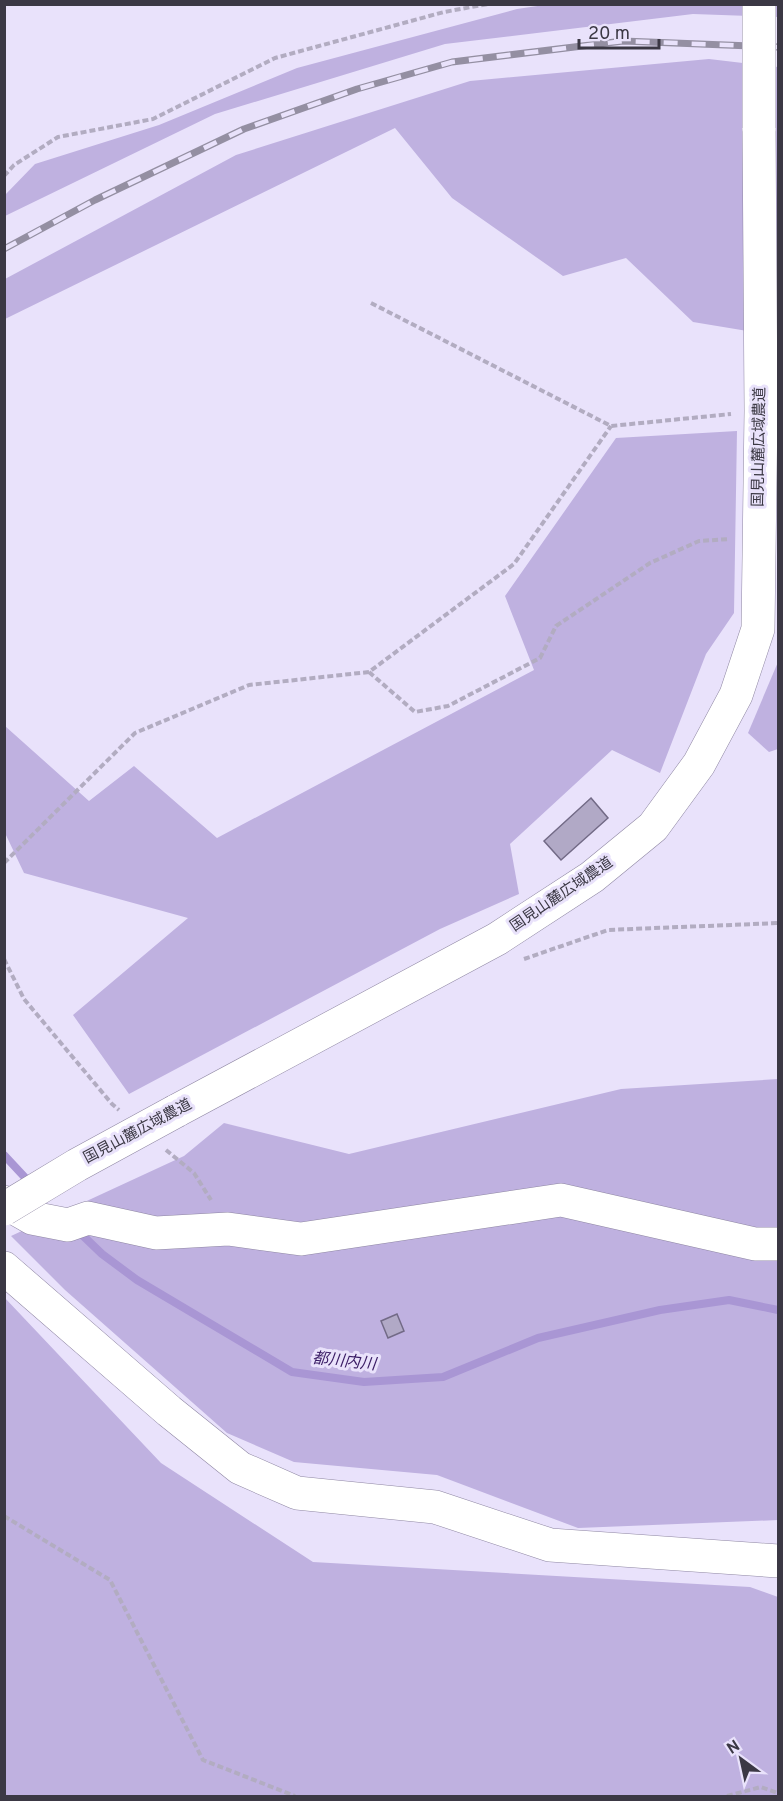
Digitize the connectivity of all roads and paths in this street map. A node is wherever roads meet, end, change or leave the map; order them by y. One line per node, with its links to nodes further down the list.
1 (488, 4): 3 (path)
2 (759, 4): 5 (street, 国見山麓広域農道, bridge)
3 (4, 176)
4 (370, 303): 6 (path)
5 (770, 411): 6 (path); 7 (street, 国見山麓広域農道)
6 (612, 426): 8 (path)
7 (759, 536): 8 (path); 11 (street, 国見山麓広域農道)
8 (369, 672): 9 (path)
9 (4, 863)
10 (778, 923): 11 (path)
11 (497, 939): 16 (street, 国見山麓広域農道, bridge)
12 (4, 959): 13 (path)
13 (120, 1110)
14 (161, 1146): 17 (path)
15 (4, 1202): 17 (street)
16 (4, 1209)
17 (228, 1228): 18 (street)
18 (778, 1244)
19 (4, 1268): 21 (street)
20 (4, 1516): 23 (path)
21 (778, 1561)
22 (778, 1792): 24 (path)
23 (295, 1797)
24 (727, 1797)

